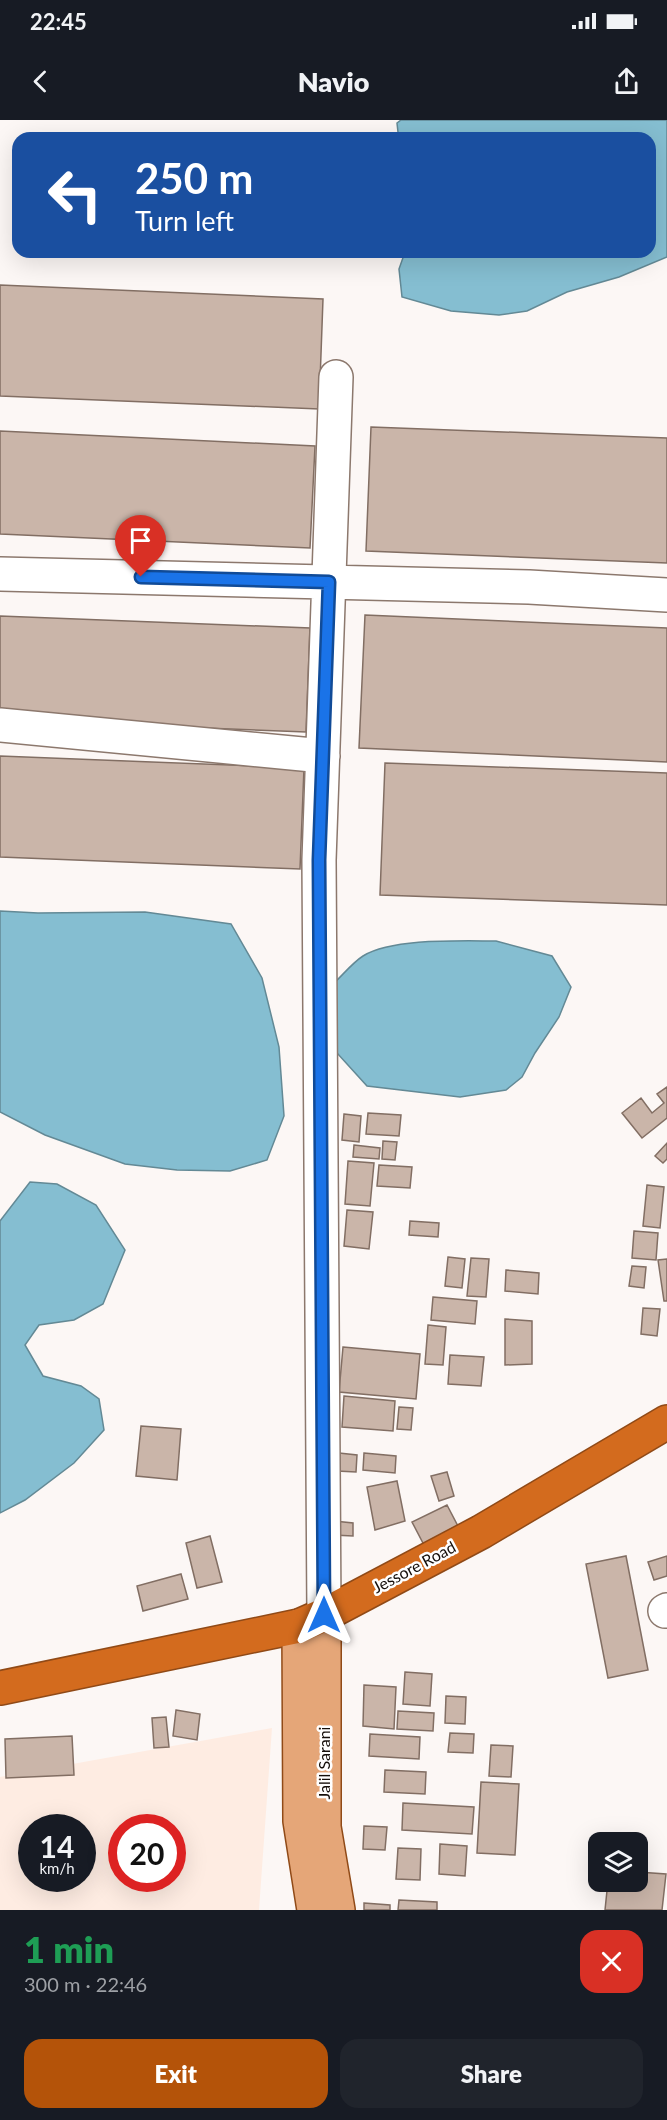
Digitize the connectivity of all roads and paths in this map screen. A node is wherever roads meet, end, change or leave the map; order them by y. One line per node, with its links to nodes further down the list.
1 (336, 377): 3 (lane)
2 (0, 574): 3 (lane)
3 (329, 582): 4 (lane); 6 (lane)
4 (667, 595)
5 (0, 725): 6 (lane)
6 (323, 756): 8 (lane)
7 (667, 1422): 8 (highway, Jessore Road)
8 (311, 1620): 9 (highway, Jessore Road); 10 (main road, Jalil Sarani); 11 (main road, Jalil Sarani)
9 (0, 1688)
10 (314, 1910)
11 (338, 1910)

